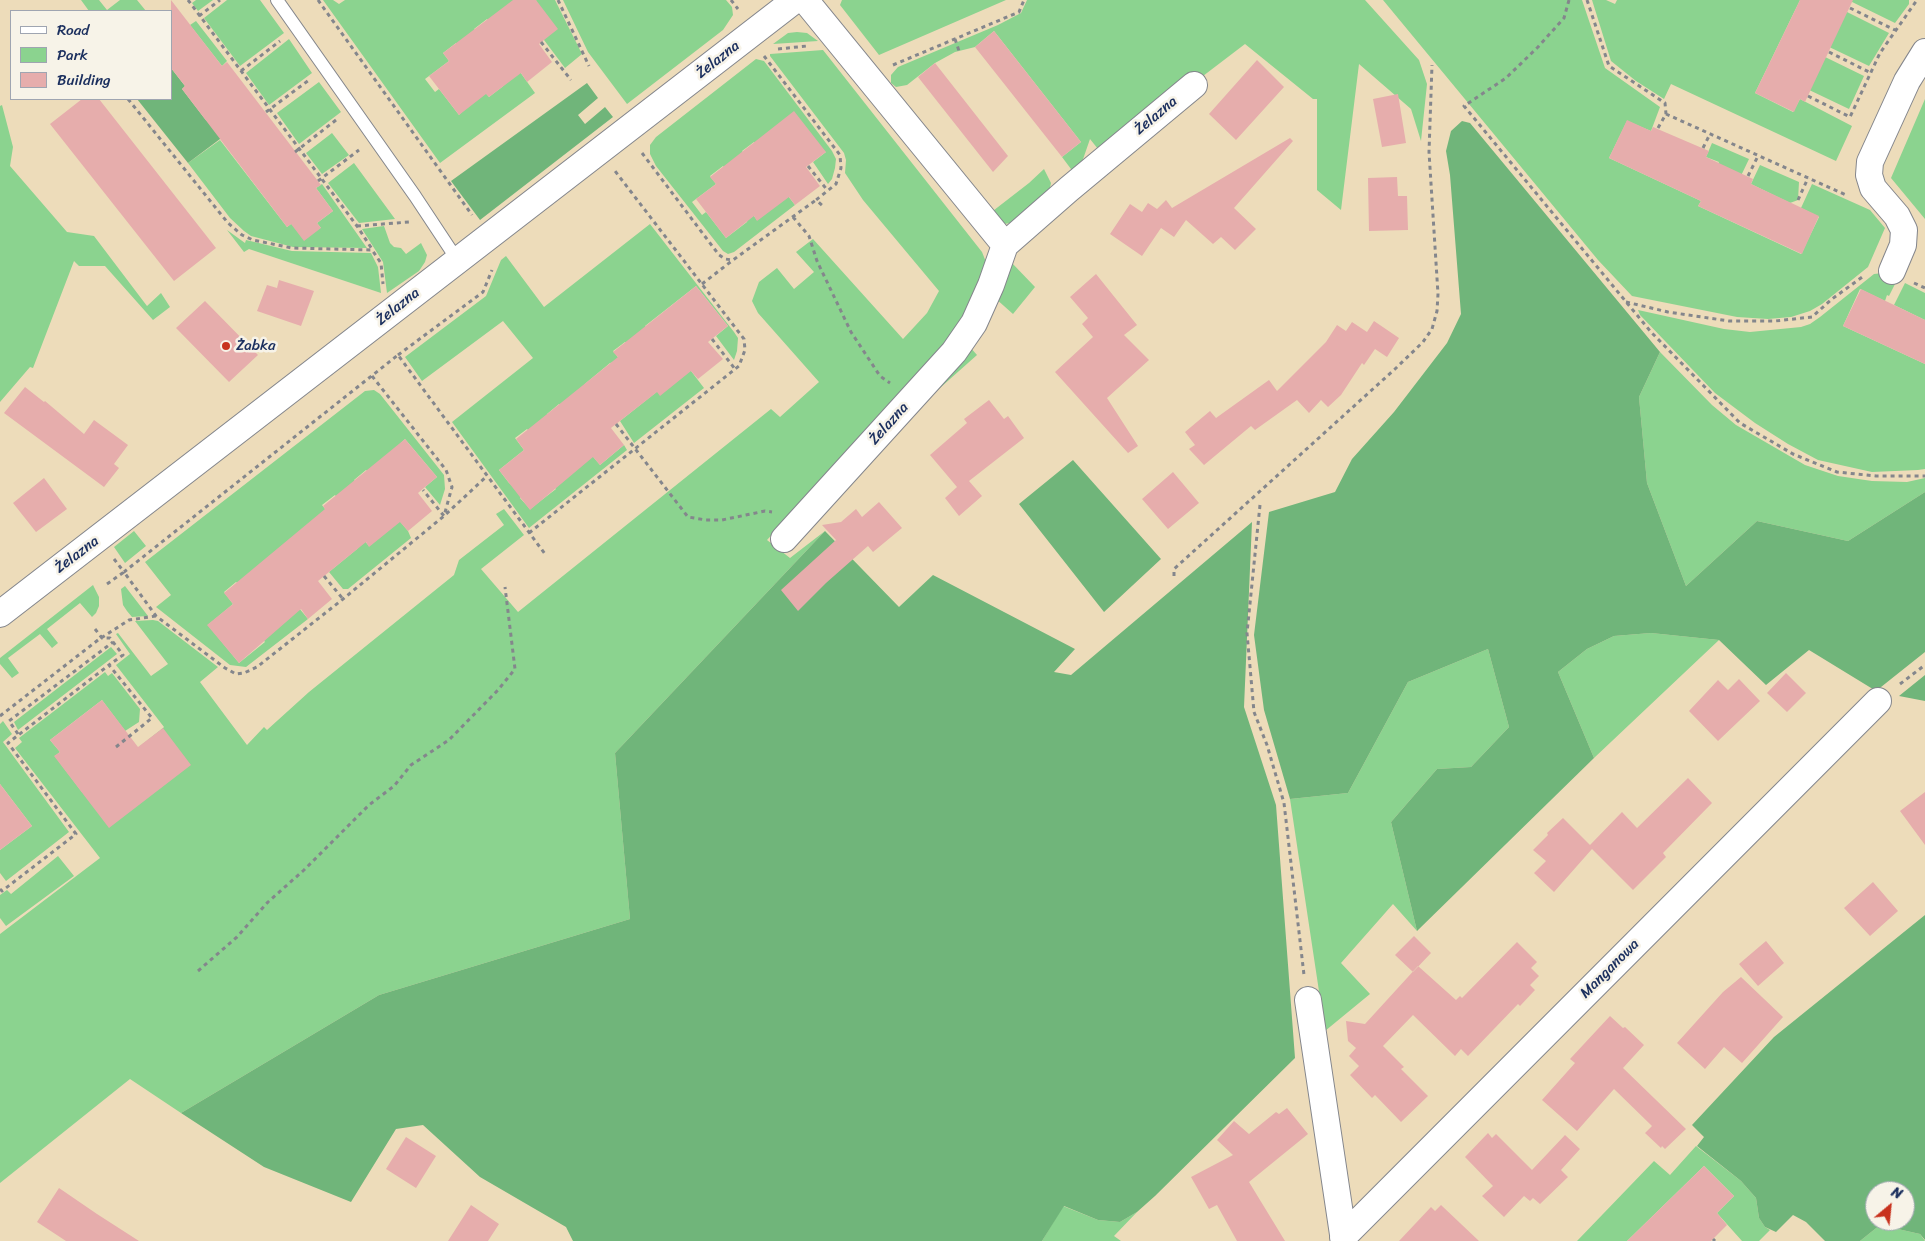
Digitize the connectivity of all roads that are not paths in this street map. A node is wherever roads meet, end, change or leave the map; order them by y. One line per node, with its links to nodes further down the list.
1 (277, 0): 7 (lane)
2 (795, 0): 7 (street, Żelazna)
3 (805, 0): 6 (street)
4 (1925, 52): 8 (street)
5 (1194, 85): 6 (street, Żelazna)
6 (1005, 246): 9 (street, Żelazna)
7 (458, 261): 10 (street, Żelazna)
8 (1892, 271)
9 (790, 532)
10 (0, 614)
11 (1878, 701): 13 (street, Manganowa)
12 (1308, 1000): 13 (street, Manganowa)
13 (1344, 1239)

